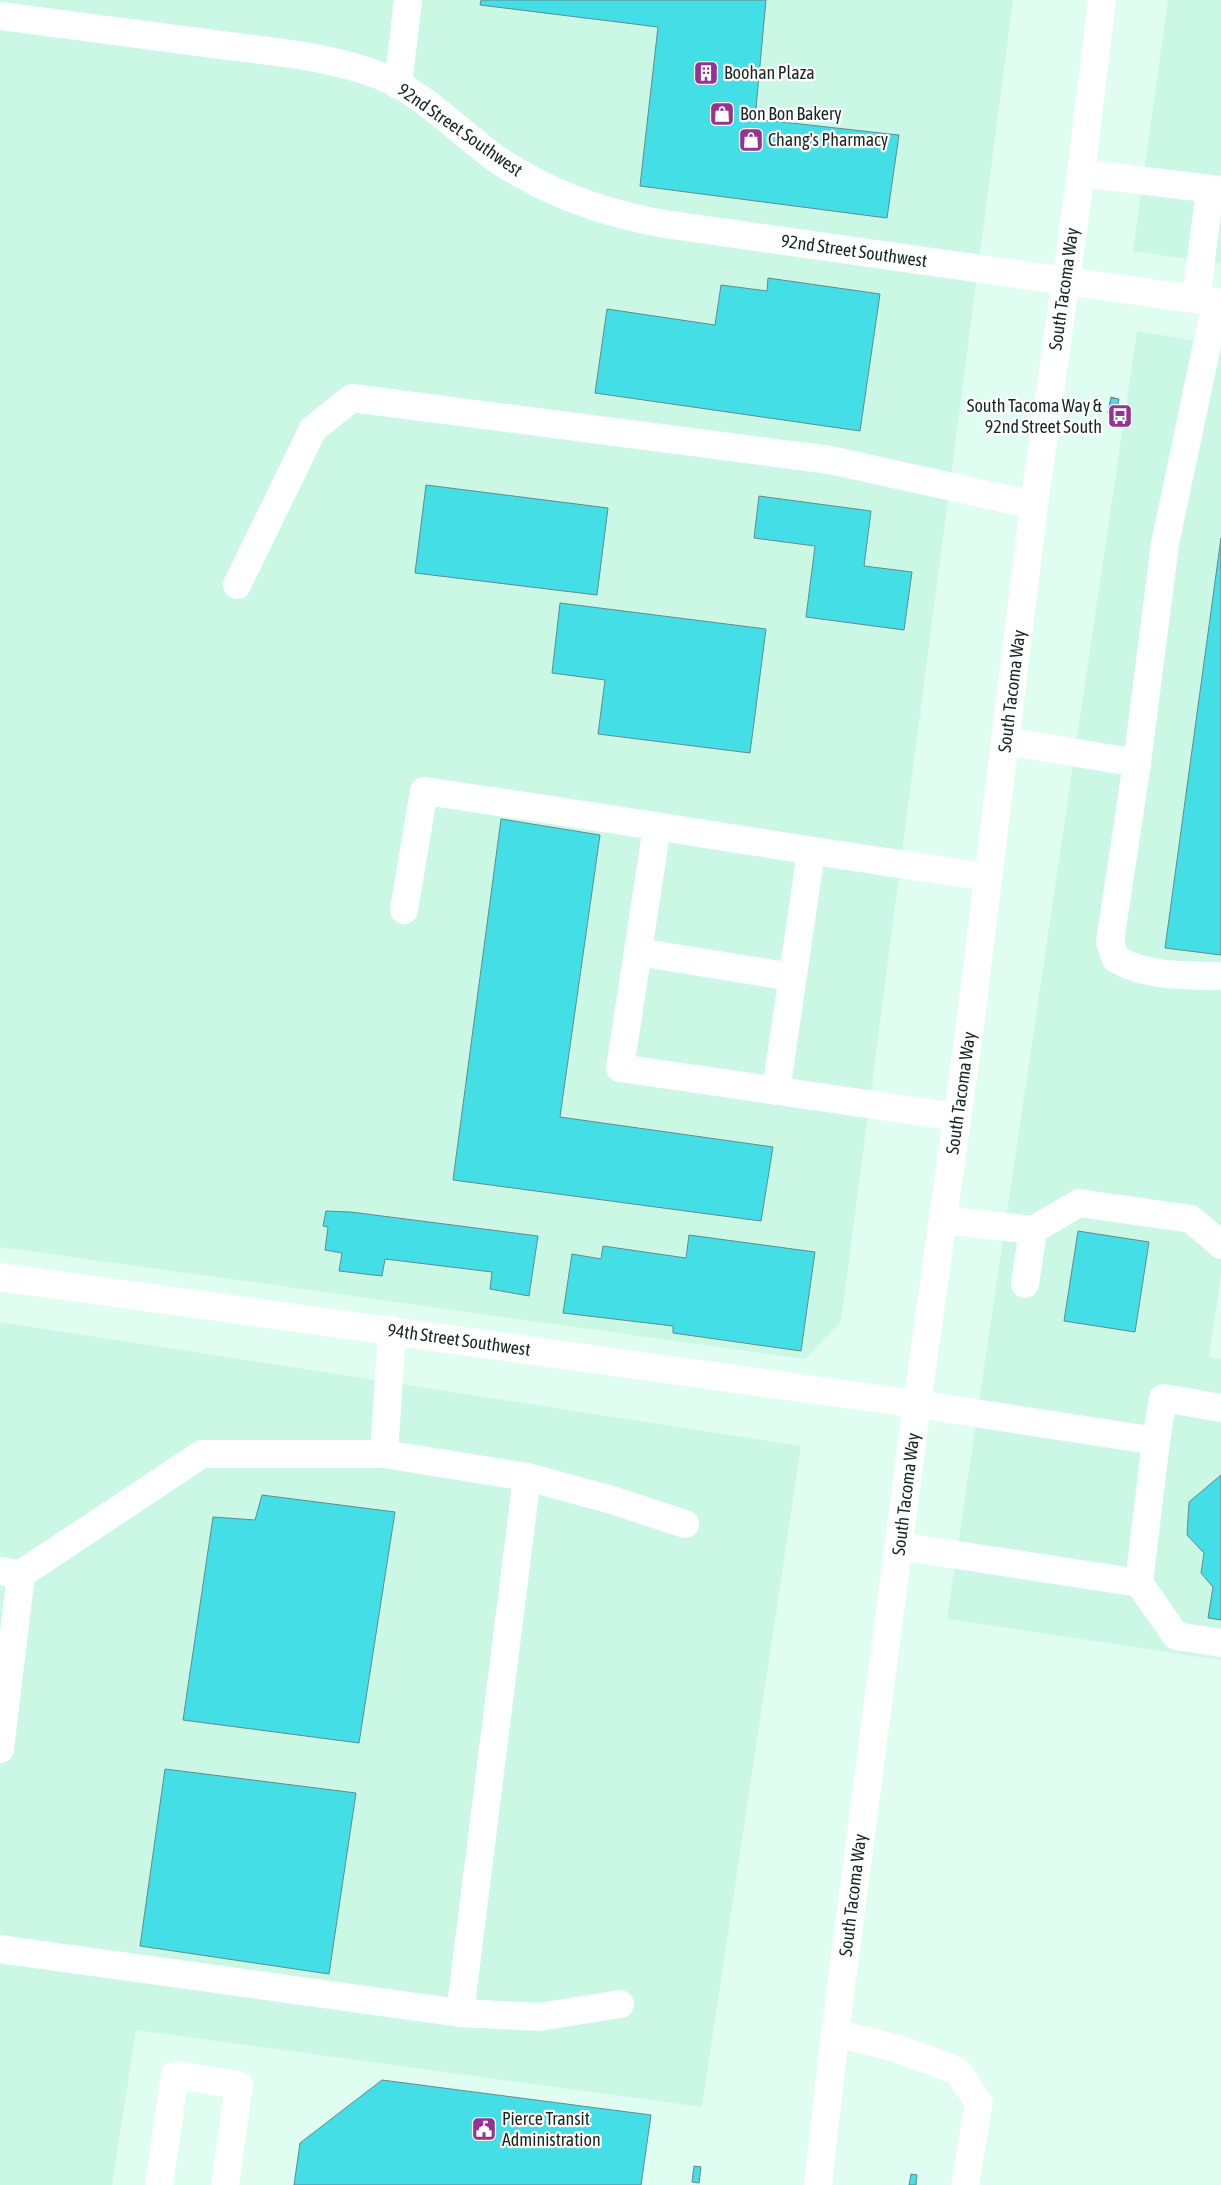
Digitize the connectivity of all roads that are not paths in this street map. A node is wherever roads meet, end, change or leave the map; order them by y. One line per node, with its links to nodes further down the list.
1 (408, 0): 4 (main road)
2 (1102, 0): 5 (main road, South Tacoma Way)
3 (0, 16): 4 (main road, 92nd Street Southwest)
4 (398, 85): 7 (main road, 92nd Street Southwest)
5 (1081, 173): 6 (main road); 7 (main road, South Tacoma Way)
6 (1216, 190): 8 (main road)
7 (1064, 280): 8 (main road, 92nd Street Southwest); 10 (main road, South Tacoma Way)
8 (1211, 302): 9 (main road)
9 (1210, 384): 13 (main road)
10 (1034, 505): 11 (main road); 12 (main road, South Tacoma Way)
11 (238, 585)
12 (1006, 741): 13 (main road); 16 (main road, South Tacoma Way)
13 (1137, 763): 19 (main road)
14 (657, 827): 15 (main road); 17 (main road); 18 (main road)
15 (811, 852): 16 (main road); 20 (main road)
16 (988, 877): 22 (main road, South Tacoma Way)
17 (404, 910)
18 (638, 952): 20 (main road); 21 (main road)
19 (1221, 976)
20 (792, 977): 21 (main road)
21 (776, 1092): 22 (main road)
22 (957, 1117): 23 (main road, South Tacoma Way)
23 (944, 1220): 24 (main road); 29 (main road, South Tacoma Way)
24 (1033, 1230): 25 (main road); 27 (main road)
25 (1221, 1245)
26 (0, 1278): 28 (main road, 94th Street Southwest)
27 (1025, 1284)
28 (392, 1330): 29 (main road, 94th Street Southwest); 32 (main road)
29 (917, 1404): 31 (main road, 94th Street Southwest); 35 (main road, South Tacoma Way)
30 (1221, 1408): 31 (main road)
31 (1156, 1441): 37 (main road)
32 (384, 1454): 33 (main road); 36 (main road)
33 (526, 1477): 34 (main road); 42 (main road)
34 (684, 1524)
35 (899, 1546): 37 (main road); 43 (main road, South Tacoma Way)
36 (11, 1572): 39 (main road)
37 (1139, 1583): 38 (main road)
38 (1221, 1643)
39 (0, 1749)
40 (0, 1949): 42 (main road)
41 (620, 2004): 42 (main road)
42 (460, 2013)
43 (835, 2033): 46 (main road, South Tacoma Way); 47 (main road)
44 (159, 2185): 45 (main road)
45 (225, 2185)
46 (818, 2185)
47 (965, 2185)

